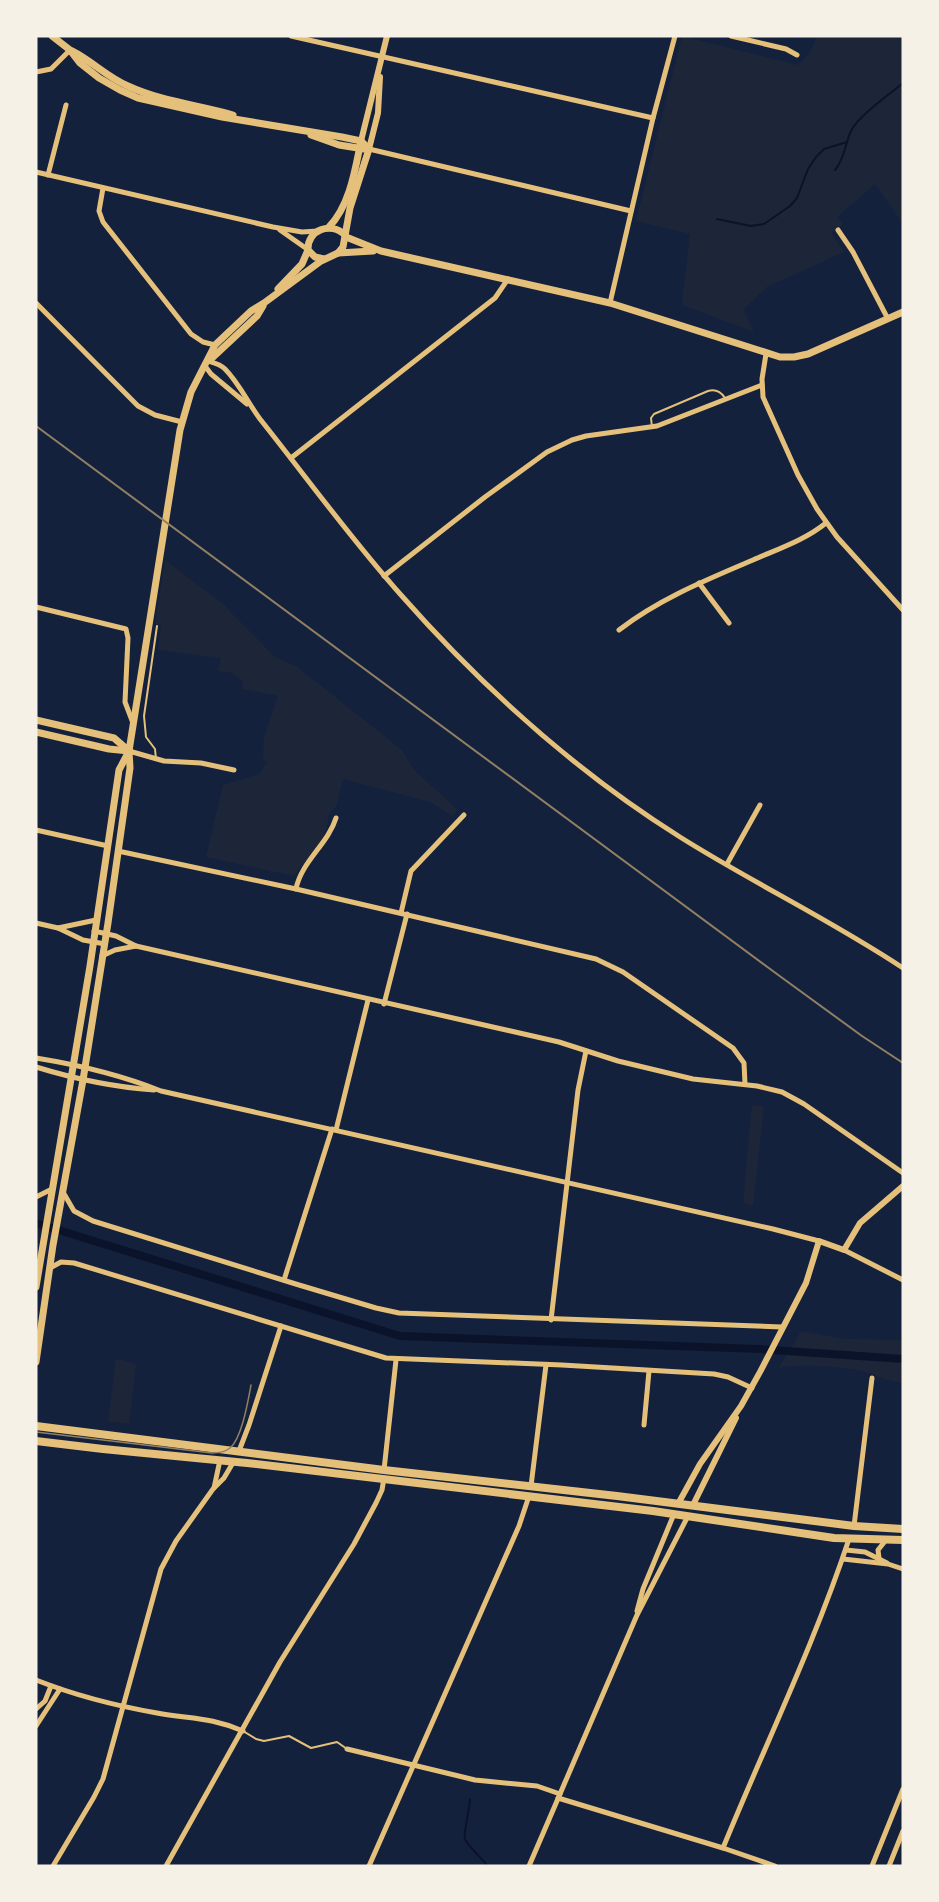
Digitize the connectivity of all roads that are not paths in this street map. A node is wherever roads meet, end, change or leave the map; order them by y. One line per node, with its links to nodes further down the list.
1 (52, 36): 6 (main road)
2 (291, 36): 8 (street)
3 (387, 36): 8 (street)
4 (675, 36): 12 (street)
5 (730, 36): 7 (street)
6 (70, 50): 10 (street); 13 (main road)
7 (797, 55)
8 (382, 57): 9 (street); 12 (street)
9 (380, 67): 14 (street); 15 (street)
10 (36, 72)
11 (66, 105): 18 (street)
12 (653, 118): 20 (street)
13 (296, 130): 14 (main road); 16 (main road)
14 (361, 141): 15 (main road); 16 (main road)
15 (369, 148): 16 (main road); 20 (street); 25 (main road)
16 (359, 150): 22 (main road)
17 (36, 172): 18 (street)
18 (48, 175): 19 (street)
19 (103, 188): 21 (street); 36 (street)
20 (631, 211): 33 (street)
21 (273, 227): 24 (street); 26 (street)
22 (329, 227): 24 (main road); 25 (main road)
23 (838, 230): 35 (street)
24 (318, 231): 26 (main road)
25 (345, 236): 27 (main road); 28 (main road)
26 (307, 249): 29 (main road); 32 (main road)
27 (381, 251): 28 (main road); 30 (main road)
28 (338, 253): 29 (main road)
29 (325, 259): 32 (main road)
30 (508, 279): 33 (main road); 44 (street)
31 (36, 303): 42 (street)
32 (264, 303): 36 (main road); 38 (main road)
33 (610, 303): 37 (main road)
34 (903, 312): 35 (main road)
35 (888, 318): 37 (main road)
36 (215, 345): 38 (main road)
37 (766, 354): 39 (street)
38 (206, 364): 41 (street); 41 (street); 42 (main road)
39 (762, 384): 40 (street); 45 (street)
40 (725, 398): 43 (street); 43 (lane)
41 (252, 409): 44 (street)
42 (182, 422): 54 (main road)
43 (652, 427): 46 (street)
44 (291, 458): 46 (street)
45 (826, 523): 47 (street); 49 (street)
46 (384, 576): 65 (street)
47 (699, 583): 50 (street); 52 (street)
48 (36, 607): 54 (street)
49 (903, 610)
50 (729, 623)
51 (157, 626): 57 (lane)
52 (619, 630)
53 (36, 720): 56 (main road)
54 (133, 723): 56 (main road)
55 (36, 732): 56 (main road)
56 (129, 751): 57 (street); 63 (main road); 64 (main road)
57 (156, 759): 58 (street)
58 (234, 770)
59 (760, 805): 65 (street)
60 (464, 814): 67 (street)
61 (336, 818): 66 (street)
62 (36, 830): 63 (street)
63 (108, 846): 68 (main road)
64 (118, 851): 66 (street); 72 (main road)
65 (727, 864): 77 (street)
66 (296, 888): 67 (street)
67 (404, 914): 79 (street); 87 (street)
68 (96, 920): 70 (street); 71 (main road)
69 (36, 923): 70 (street)
70 (58, 928): 73 (street)
71 (94, 931): 72 (street); 73 (main road)
72 (106, 933): 74 (main road); 75 (street)
73 (93, 942): 74 (street); 82 (main road)
74 (105, 944): 76 (main road)
75 (136, 946): 76 (street); 78 (street)
76 (102, 956): 84 (main road)
77 (903, 968)
78 (369, 1000): 79 (street); 89 (street)
79 (384, 1004): 80 (street)
80 (586, 1051): 87 (street); 91 (street)
81 (36, 1058): 82 (street)
82 (72, 1064): 84 (street); 85 (main road)
83 (36, 1067): 85 (street)
84 (85, 1067): 86 (main road); 88 (street)
85 (70, 1077): 86 (street); 93 (main road)
86 (83, 1080): 88 (street); 94 (main road)
87 (744, 1084): 90 (street)
88 (161, 1090): 89 (street)
89 (334, 1129): 91 (street); 100 (street)
90 (903, 1173)
91 (567, 1183): 96 (street); 103 (street)
92 (903, 1186): 97 (street)
93 (52, 1189): 95 (street); 98 (main road)
94 (62, 1191): 99 (main road); 100 (street)
95 (36, 1197)
96 (819, 1241): 97 (street); 105 (street)
97 (844, 1250): 101 (street)
98 (38, 1263): 102 (main road)
99 (49, 1269): 104 (street); 107 (main road)
100 (284, 1280): 103 (street)
101 (903, 1280)
102 (36, 1287)
103 (551, 1320): 105 (street)
104 (281, 1326): 106 (street); 118 (street)
105 (782, 1327): 111 (street)
106 (396, 1360): 108 (street); 122 (street)
107 (36, 1362)
108 (546, 1365): 109 (street); 123 (street)
109 (650, 1371): 111 (street); 113 (street)
110 (872, 1378): 130 (street)
111 (752, 1388): 112 (street)
112 (741, 1406): 126 (street); 127 (street)
113 (644, 1425)
114 (36, 1426): 116 (highway)
115 (36, 1441): 119 (highway)
116 (159, 1441): 117 (highway); 119 (highway)
117 (221, 1448): 118 (highway); 120 (highway)
118 (239, 1451): 121 (highway); 122 (highway)
119 (159, 1453): 120 (highway)
120 (220, 1460): 121 (highway); 124 (street)
121 (234, 1461): 122 (highway); 124 (street)
122 (384, 1474): 123 (highway); 125 (highway); 147 (street)
123 (531, 1486): 125 (highway); 126 (highway)
124 (213, 1489): 144 (street)
125 (529, 1496): 128 (highway); 149 (street)
126 (678, 1504): 127 (highway); 128 (highway)
127 (693, 1505): 129 (highway); 130 (highway)
128 (674, 1514): 129 (highway); 140 (street)
129 (688, 1516): 132 (highway); 140 (street)
130 (854, 1526): 131 (highway); 132 (highway)
131 (903, 1529)
132 (849, 1539): 134 (highway); 135 (street)
133 (903, 1539): 134 (highway)
134 (886, 1540): 136 (street)
135 (846, 1550): 136 (street); 137 (street)
136 (879, 1558): 138 (street)
137 (843, 1559): 138 (street); 153 (street)
138 (888, 1564): 139 (street)
139 (903, 1569)
140 (636, 1615): 151 (street)
141 (36, 1680): 142 (street)
142 (51, 1686): 143 (street); 145 (street)
143 (60, 1689): 144 (street); 146 (street)
144 (122, 1704): 147 (street); 154 (street)
145 (36, 1709)
146 (36, 1726)
147 (243, 1731): 148 (lane); 155 (street)
148 (346, 1749): 149 (street)
149 (412, 1766): 151 (street); 156 (street)
150 (903, 1789): 159 (street)
151 (559, 1796): 153 (street); 157 (street)
152 (903, 1831): 160 (street)
153 (723, 1848): 158 (street)
154 (53, 1866)
155 (166, 1866)
156 (369, 1866)
157 (529, 1866)
158 (775, 1866)
159 (872, 1866)
160 (889, 1866)

